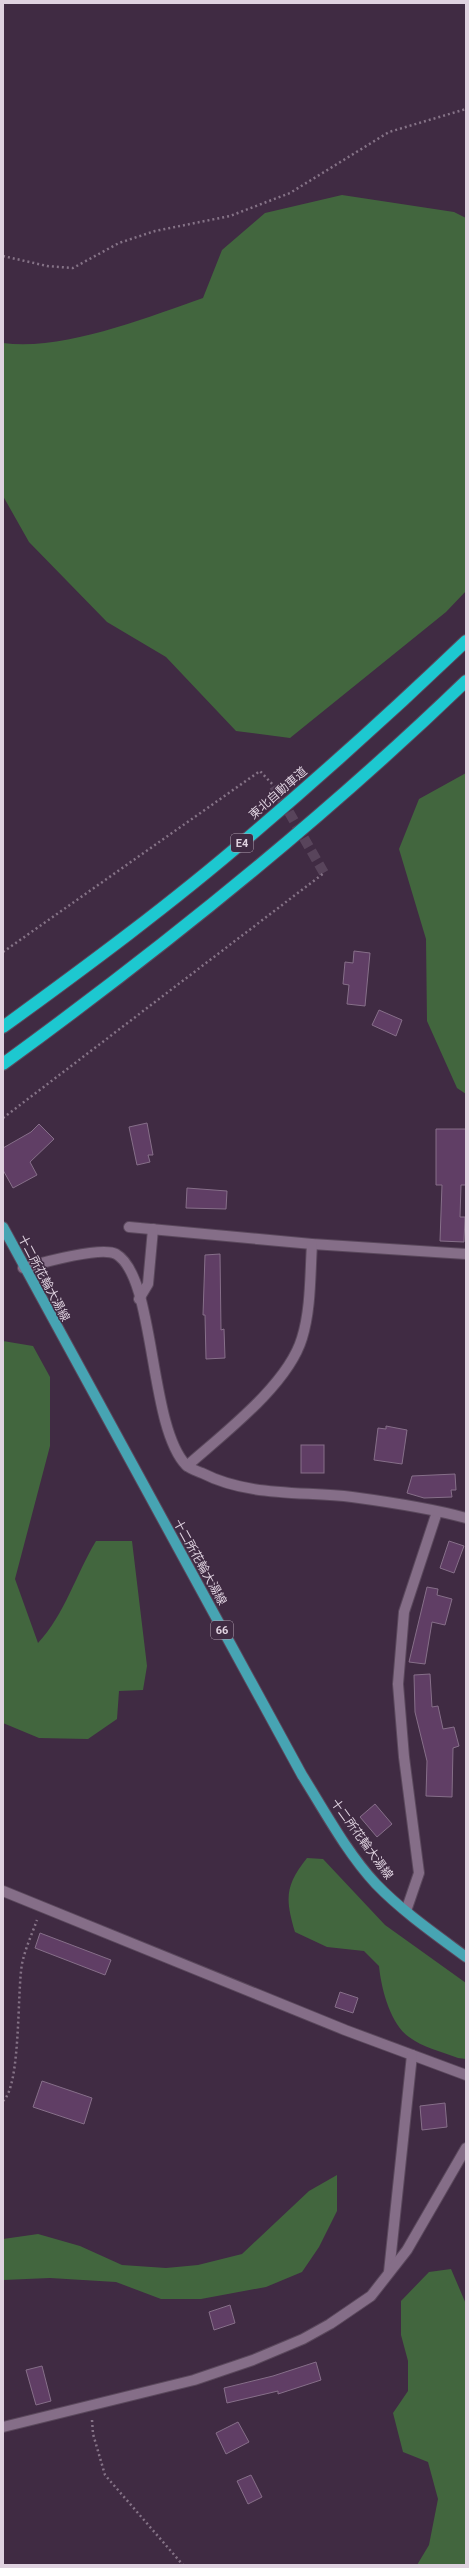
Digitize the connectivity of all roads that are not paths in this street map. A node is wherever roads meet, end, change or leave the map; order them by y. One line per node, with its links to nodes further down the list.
1 (466, 641): 3 (highway, 東北自動車道 / E4)
2 (466, 681): 4 (highway, E4)
3 (3, 1027)
4 (3, 1064)
5 (3, 1227): 10 (main road, 十二所花輪大湯線 / 66)
6 (129, 1227): 7 (street)
7 (153, 1229): 8 (street); 11 (street)
8 (312, 1244): 9 (street); 12 (street)
9 (466, 1254)
10 (23, 1268): 11 (street); 16 (main road, 十二所花輪大湯線 / 66)
11 (139, 1299): 12 (street)
12 (187, 1466): 13 (street)
13 (437, 1512): 14 (street); 16 (street)
14 (466, 1518)
15 (3, 1891): 18 (street)
16 (406, 1911): 17 (main road, 十二所花輪大湯線 / 66)
17 (466, 1956)
18 (412, 2055): 19 (street); 21 (street)
19 (466, 2075)
20 (466, 2148): 21 (street)
21 (389, 2273): 22 (street)
22 (3, 2427)

